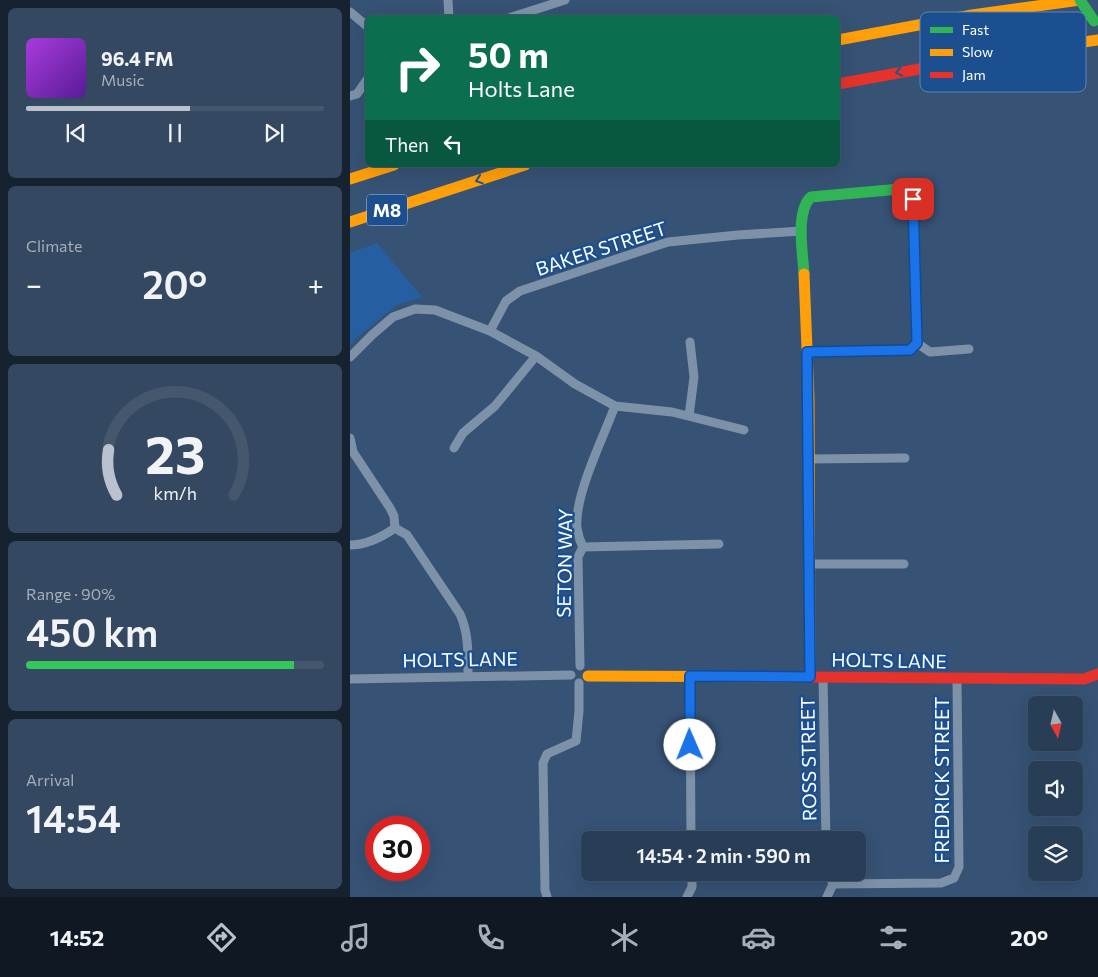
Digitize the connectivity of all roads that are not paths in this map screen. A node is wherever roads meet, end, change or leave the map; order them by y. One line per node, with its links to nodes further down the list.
1 (448, 0): 6 (street)
2 (565, 0): 7 (street)
3 (1080, 0): 5 (main road); 10 (main road, bridge)
4 (350, 12): 9 (street)
5 (987, 12)
6 (449, 15)
7 (518, 15)
8 (920, 24): 11 (main road)
9 (365, 25)
10 (1098, 27)
11 (840, 40)
12 (920, 68): 14 (main road, one-way to 14)
13 (365, 82): 15 (street)
14 (840, 84)
15 (350, 96)
16 (388, 167): 18 (main road, M8)
17 (519, 167): 19 (main road, M8, one-way to 19)
18 (350, 179)
19 (350, 222)
20 (802, 231): 21 (street, BAKER STREET); 23 (main road); 25 (main road)
21 (490, 331): 26 (street); 27 (street)
22 (690, 342): 29 (street)
23 (917, 343): 24 (street); 25 (street)
24 (969, 349)
25 (807, 352): 34 (main road)
26 (536, 356): 28 (street); 32 (street)
27 (350, 357)
28 (615, 406): 29 (street); 38 (street, SETON WAY)
29 (689, 416): 30 (street)
30 (744, 430)
31 (350, 438): 35 (street)
32 (454, 448)
33 (905, 458): 34 (street)
34 (809, 459): 39 (main road)
35 (395, 528): 37 (street); 44 (street)
36 (719, 544): 38 (street)
37 (350, 545)
38 (583, 547): 41 (street, SETON WAY)
39 (810, 564): 40 (street); 46 (main road)
40 (904, 564)
41 (580, 666): 43 (street); 48 (street)
42 (1098, 674): 49 (main road, HOLTS LANE)
43 (571, 675): 44 (street, HOLTS LANE); 48 (street)
44 (468, 676): 50 (street, HOLTS LANE)
45 (690, 676): 46 (main road, HOLTS LANE); 48 (main road, HOLTS LANE); 51 (street)
46 (810, 677): 47 (main road, HOLTS LANE)
47 (823, 677): 49 (main road, HOLTS LANE); 52 (street, ROSS STREET)
48 (584, 679): 56 (street)
49 (958, 679): 55 (street, FREDRICK STREET)
50 (350, 680)
51 (691, 831)
52 (826, 831)
53 (692, 881): 57 (street)
54 (832, 881): 55 (street)
55 (833, 884): 58 (street)
56 (547, 897)
57 (687, 897)
58 (827, 897)

